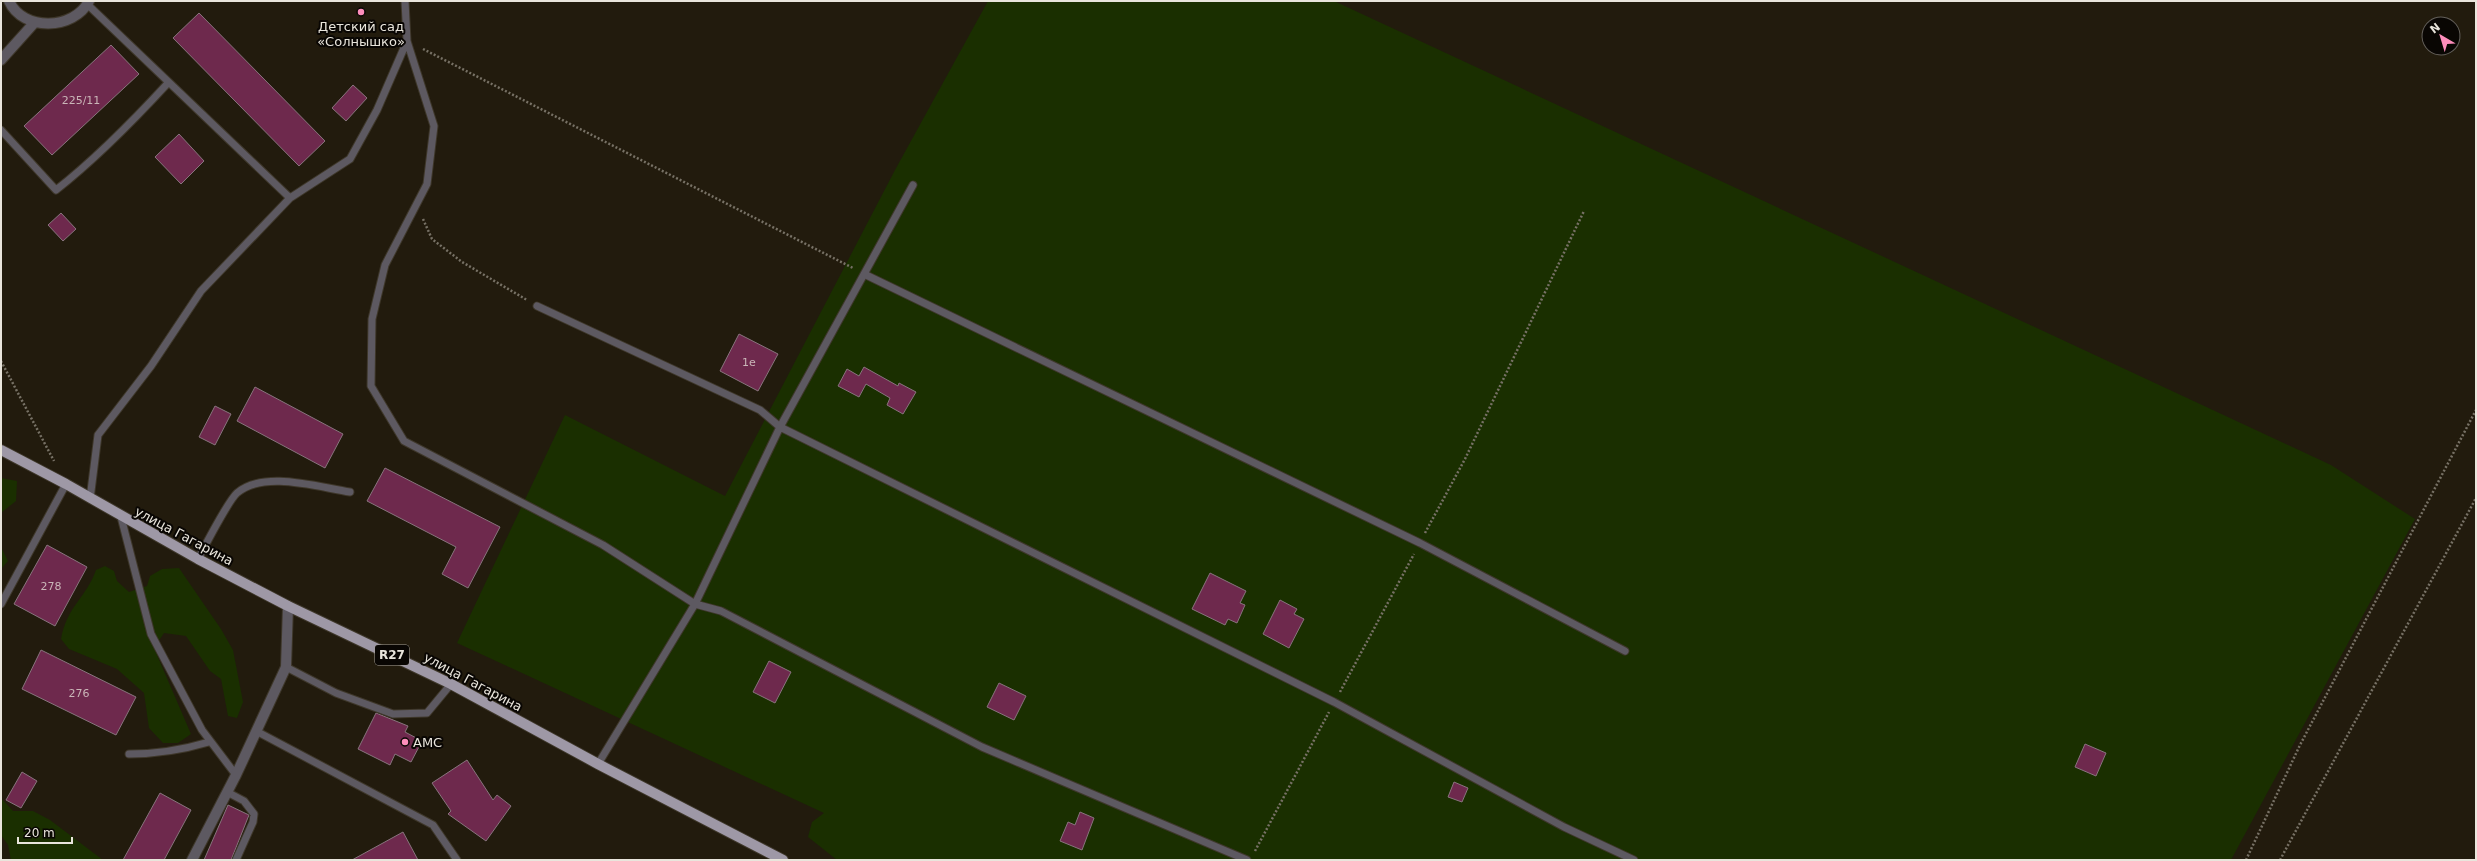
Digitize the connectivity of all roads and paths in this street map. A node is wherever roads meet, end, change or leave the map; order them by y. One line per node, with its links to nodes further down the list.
1 (9, 1): 4 (street)
2 (405, 1): 5 (lane)
3 (88, 2): 4 (street); 7 (lane)
4 (36, 22): 6 (street)
5 (407, 41): 10 (lane); 11 (lane); 12 (path)
6 (1, 60)
7 (168, 83): 8 (lane); 10 (lane)
8 (1, 130)
9 (913, 185): 12 (lane)
10 (290, 198): 22 (lane)
11 (417, 204): 13 (path); 26 (lane)
12 (864, 274): 16 (lane); 28 (lane)
13 (537, 306): 16 (lane)
14 (1, 361): 18 (path)
15 (2476, 410): 43 (path)
16 (780, 427): 26 (lane); 42 (lane)
17 (1, 450): 19 (main road, улица Гагарина / R27)
18 (55, 464)
19 (66, 484): 22 (main road, улица Гагарина / R27); 25 (lane)
20 (350, 492): 24 (lane)
21 (2476, 498): 44 (path)
22 (90, 499): 23 (main road, улица Гагарина / R27)
23 (121, 517): 24 (main road, улица Гагарина / R27); 32 (lane)
24 (198, 559): 27 (main road, улица Гагарина / R27)
25 (1, 604)
26 (694, 604): 34 (lane); 41 (lane)
27 (288, 606): 29 (street); 30 (main road, улица Гагарина / R27)
28 (1625, 651)
29 (286, 667): 30 (lane); 31 (street)
30 (451, 684): 34 (main road, улица Гагарина / R27)
31 (256, 731): 35 (street); 39 (lane)
32 (209, 742): 33 (lane); 35 (lane)
33 (129, 754)
34 (598, 764): 40 (main road, улица Гагарина / R27)
35 (236, 775): 36 (street)
36 (227, 792): 37 (street); 38 (lane)
37 (192, 860)
38 (236, 860)
39 (458, 860)
40 (783, 860)
41 (1247, 860)
42 (1634, 860)
43 (2246, 860)
44 (2280, 860)

